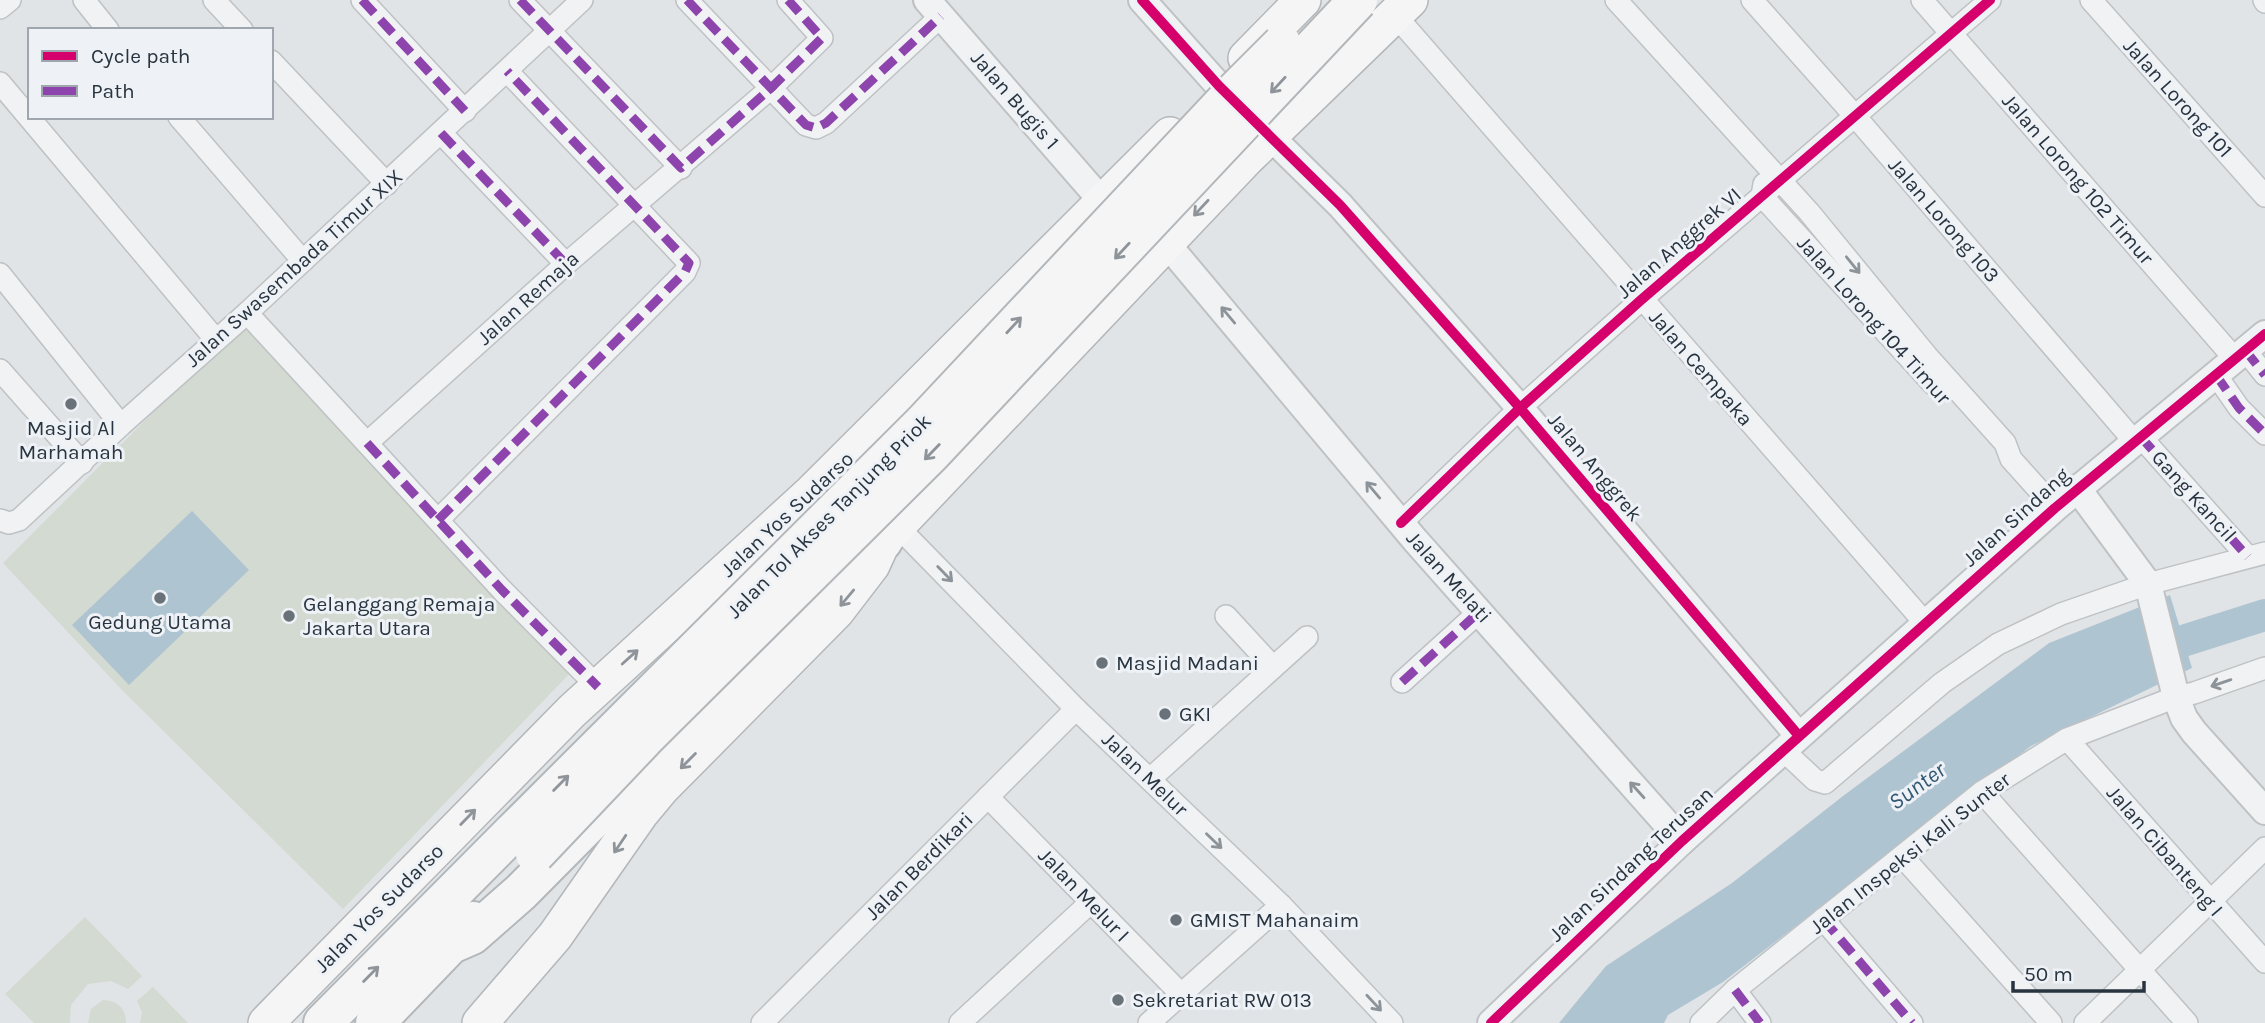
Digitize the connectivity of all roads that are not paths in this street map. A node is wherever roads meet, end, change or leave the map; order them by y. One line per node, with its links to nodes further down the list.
1 (10, 0): 17 (street)
2 (84, 0): 20 (street)
3 (214, 0): 21 (street)
4 (362, 0): 30 (street)
5 (520, 0): 22 (street)
6 (583, 0): 22 (street, Jalan Swasembada Timur XIX)
7 (687, 0): 29 (street)
8 (788, 0): 29 (street, Jalan Remaja)
9 (1142, 0): 28 (street, Jalan Anggrek)
10 (1358, 0): 91 (highway, Jalan Tol Akses Tanjung Priok, one-way to 91, bridge)
11 (1616, 0): 38 (street, Jalan Lorong 104 Timur)
12 (1752, 0): 31 (street, Jalan Lorong 103)
13 (1922, 0): 23 (street, Jalan Lorong 102 Timur)
14 (1990, 0): 23 (street)
15 (2091, 0): 41 (street, Jalan Lorong 101)
16 (1307, 4): 25 (highway); 28 (highway, Jalan Yos Sudarso); 91 (highway, Jalan Tol Akses Tanjung Priok, one-way to 16, bridge)
17 (0, 8)
18 (934, 8): 29 (street); 42 (street, Jalan Bugis 1)
19 (1402, 8): 25 (highway); 48 (street, Jalan Cempaka)
20 (106, 28)
21 (240, 28)
22 (549, 30): 26 (street, Jalan Swasembada Timur XIX); 37 (street)
23 (1951, 34): 31 (street); 52 (street, Jalan Lorong 102 Timur)
24 (273, 63): 39 (street)
25 (1345, 65): 36 (highway)
26 (507, 71): 30 (street, Jalan Swasembada Timur XIX); 43 (street)
27 (0, 83): 32 (street)
28 (1219, 86): 36 (street, Jalan Anggrek); 42 (highway, Jalan Yos Sudarso)
29 (771, 88): 37 (street, Jalan Remaja)
30 (465, 111): 35 (street, Jalan Swasembada Timur XIX)
31 (1854, 115): 38 (street); 60 (street, Jalan Lorong 103)
32 (28, 116)
33 (30, 119): 51 (street)
34 (181, 119): 45 (street)
35 (441, 133): 39 (street, Jalan Swasembada Timur XIX); 46 (street)
36 (1270, 135): 44 (highway, one-way to 44); 57 (street, Jalan Anggrek)
37 (681, 168): 43 (street, Jalan Remaja)
38 (1773, 174): 40 (street); 63 (street, Jalan Lorong 104 Timur, one-way to 63)
39 (387, 184): 45 (street, Jalan Swasembada Timur XIX)
40 (1762, 196): 48 (street, Jalan Anggrek VI); 63 (street, Jalan Lorong 104 Timur)
41 (2265, 196)
42 (1102, 201): 50 (highway, Jalan Yos Sudarso)
43 (636, 205): 46 (street, Jalan Remaja); 68 (street)
44 (1167, 244): 56 (highway); 69 (street, Jalan Melati, one-way to 44)
45 (303, 261): 49 (street, Jalan Swasembada Timur XIX)
46 (566, 264): 61 (street, Jalan Remaja)
47 (0, 274): 58 (street)
48 (1641, 300): 57 (street, Jalan Anggrek VI); 75 (street, Jalan Cempaka)
49 (247, 313): 51 (street, Jalan Swasembada Timur XIX); 61 (street)
50 (975, 329): 55 (highway, Jalan Yos Sudarso); 56 (highway)
51 (216, 340): 58 (street, Jalan Swasembada Timur XIX)
52 (2240, 354): 54 (street); 59 (street); 60 (street, Jalan Sindang)
53 (0, 370): 64 (street)
54 (2265, 375)
55 (923, 382): 62 (highway); 80 (highway, Jalan Yos Sudarso, one-way to 55)
56 (1029, 387): 62 (highway)
57 (1520, 408): 69 (street, Jalan Anggrek VI); 84 (street, Jalan Anggrek)
58 (121, 425): 64 (street, Jalan Swasembada Timur XIX)
59 (2265, 434)
60 (2137, 439): 65 (street, Jalan Sindang); 71 (street, Gang Kancil)
61 (367, 443): 68 (street)
62 (976, 443): 70 (highway)
63 (2011, 459): 66 (street, Jalan Lorong 104 Timur)
64 (82, 463): 67 (street, Jalan Swasembada Timur XIX)
65 (2077, 488): 66 (street, Jalan Sindang); 72 (street)
66 (2055, 508): 75 (street, Jalan Sindang)
67 (0, 520)
68 (438, 520): 80 (street)
69 (1401, 523): 73 (street, Jalan Melati)
70 (890, 533): 82 (street, Jalan Melur, one-way to 82); 91 (highway); 104 (highway, one-way to 104)
71 (2257, 555): 72 (street)
72 (2150, 592): 81 (street); 84 (street)
73 (1479, 611): 79 (street); 89 (street, Jalan Melati, one-way to 73)
74 (1226, 616): 77 (street)
75 (1926, 624): 84 (street, Jalan Sindang)
76 (1307, 637): 77 (street)
77 (1273, 667): 85 (street)
78 (2265, 668): 81 (street, Jalan Inspeksi Kali Sunter, one-way to 81)
79 (1402, 682)
80 (598, 687): 101 (highway, Jalan Yos Sudarso, one-way to 80)
81 (2175, 691): 83 (street, Jalan Inspeksi Kali Sunter); 88 (street)
82 (1076, 709): 85 (street, Jalan Melur); 87 (street, Jalan Berdikari)
83 (2067, 739): 86 (street, Jalan Inspeksi Kali Sunter); 93 (street, Jalan Cibanteng I)
84 (1791, 743): 89 (street, Jalan Sindang Terusan)
85 (1150, 779): 95 (street, Jalan Melur, one-way to 95)
86 (1982, 792): 92 (street, Jalan Inspeksi Kali Sunter); 98 (street)
87 (988, 797): 94 (street, Jalan Melur I); 105 (street, Jalan Berdikari)
88 (2265, 811)
89 (1682, 841): 109 (street, Jalan Sindang Terusan)
90 (2265, 848): 93 (street)
91 (532, 851): 102 (highway, Jalan Tol Akses Tanjung Priok, one-way to 91); 103 (highway, Jalan Tol Akses Tanjung Priok)
92 (1902, 856): 96 (street, Jalan Inspeksi Kali Sunter); 113 (street)
93 (2209, 901): 97 (street, Jalan Cibanteng I); 98 (street)
94 (1091, 902): 100 (street, Jalan Melur I); 106 (street)
95 (1281, 905): 100 (street); 108 (street, Jalan Melur, one-way to 108)
96 (1823, 919): 99 (street, Jalan Inspeksi Kali Sunter); 112 (street)
97 (2265, 962)
98 (2138, 969): 114 (street); 115 (street)
99 (1735, 990): 110 (street, Jalan Inspeksi Kali Sunter); 111 (street)
100 (1181, 994): 107 (street)
101 (266, 1023)
102 (323, 1023)
103 (375, 1023)
104 (480, 1023)
105 (762, 1023)
106 (960, 1023)
107 (1149, 1023)
108 (1392, 1023)
109 (1491, 1023)
110 (1702, 1023)
111 (1760, 1023)
112 (1912, 1023)
113 (2051, 1023)
114 (2085, 1023)
115 (2187, 1023)

